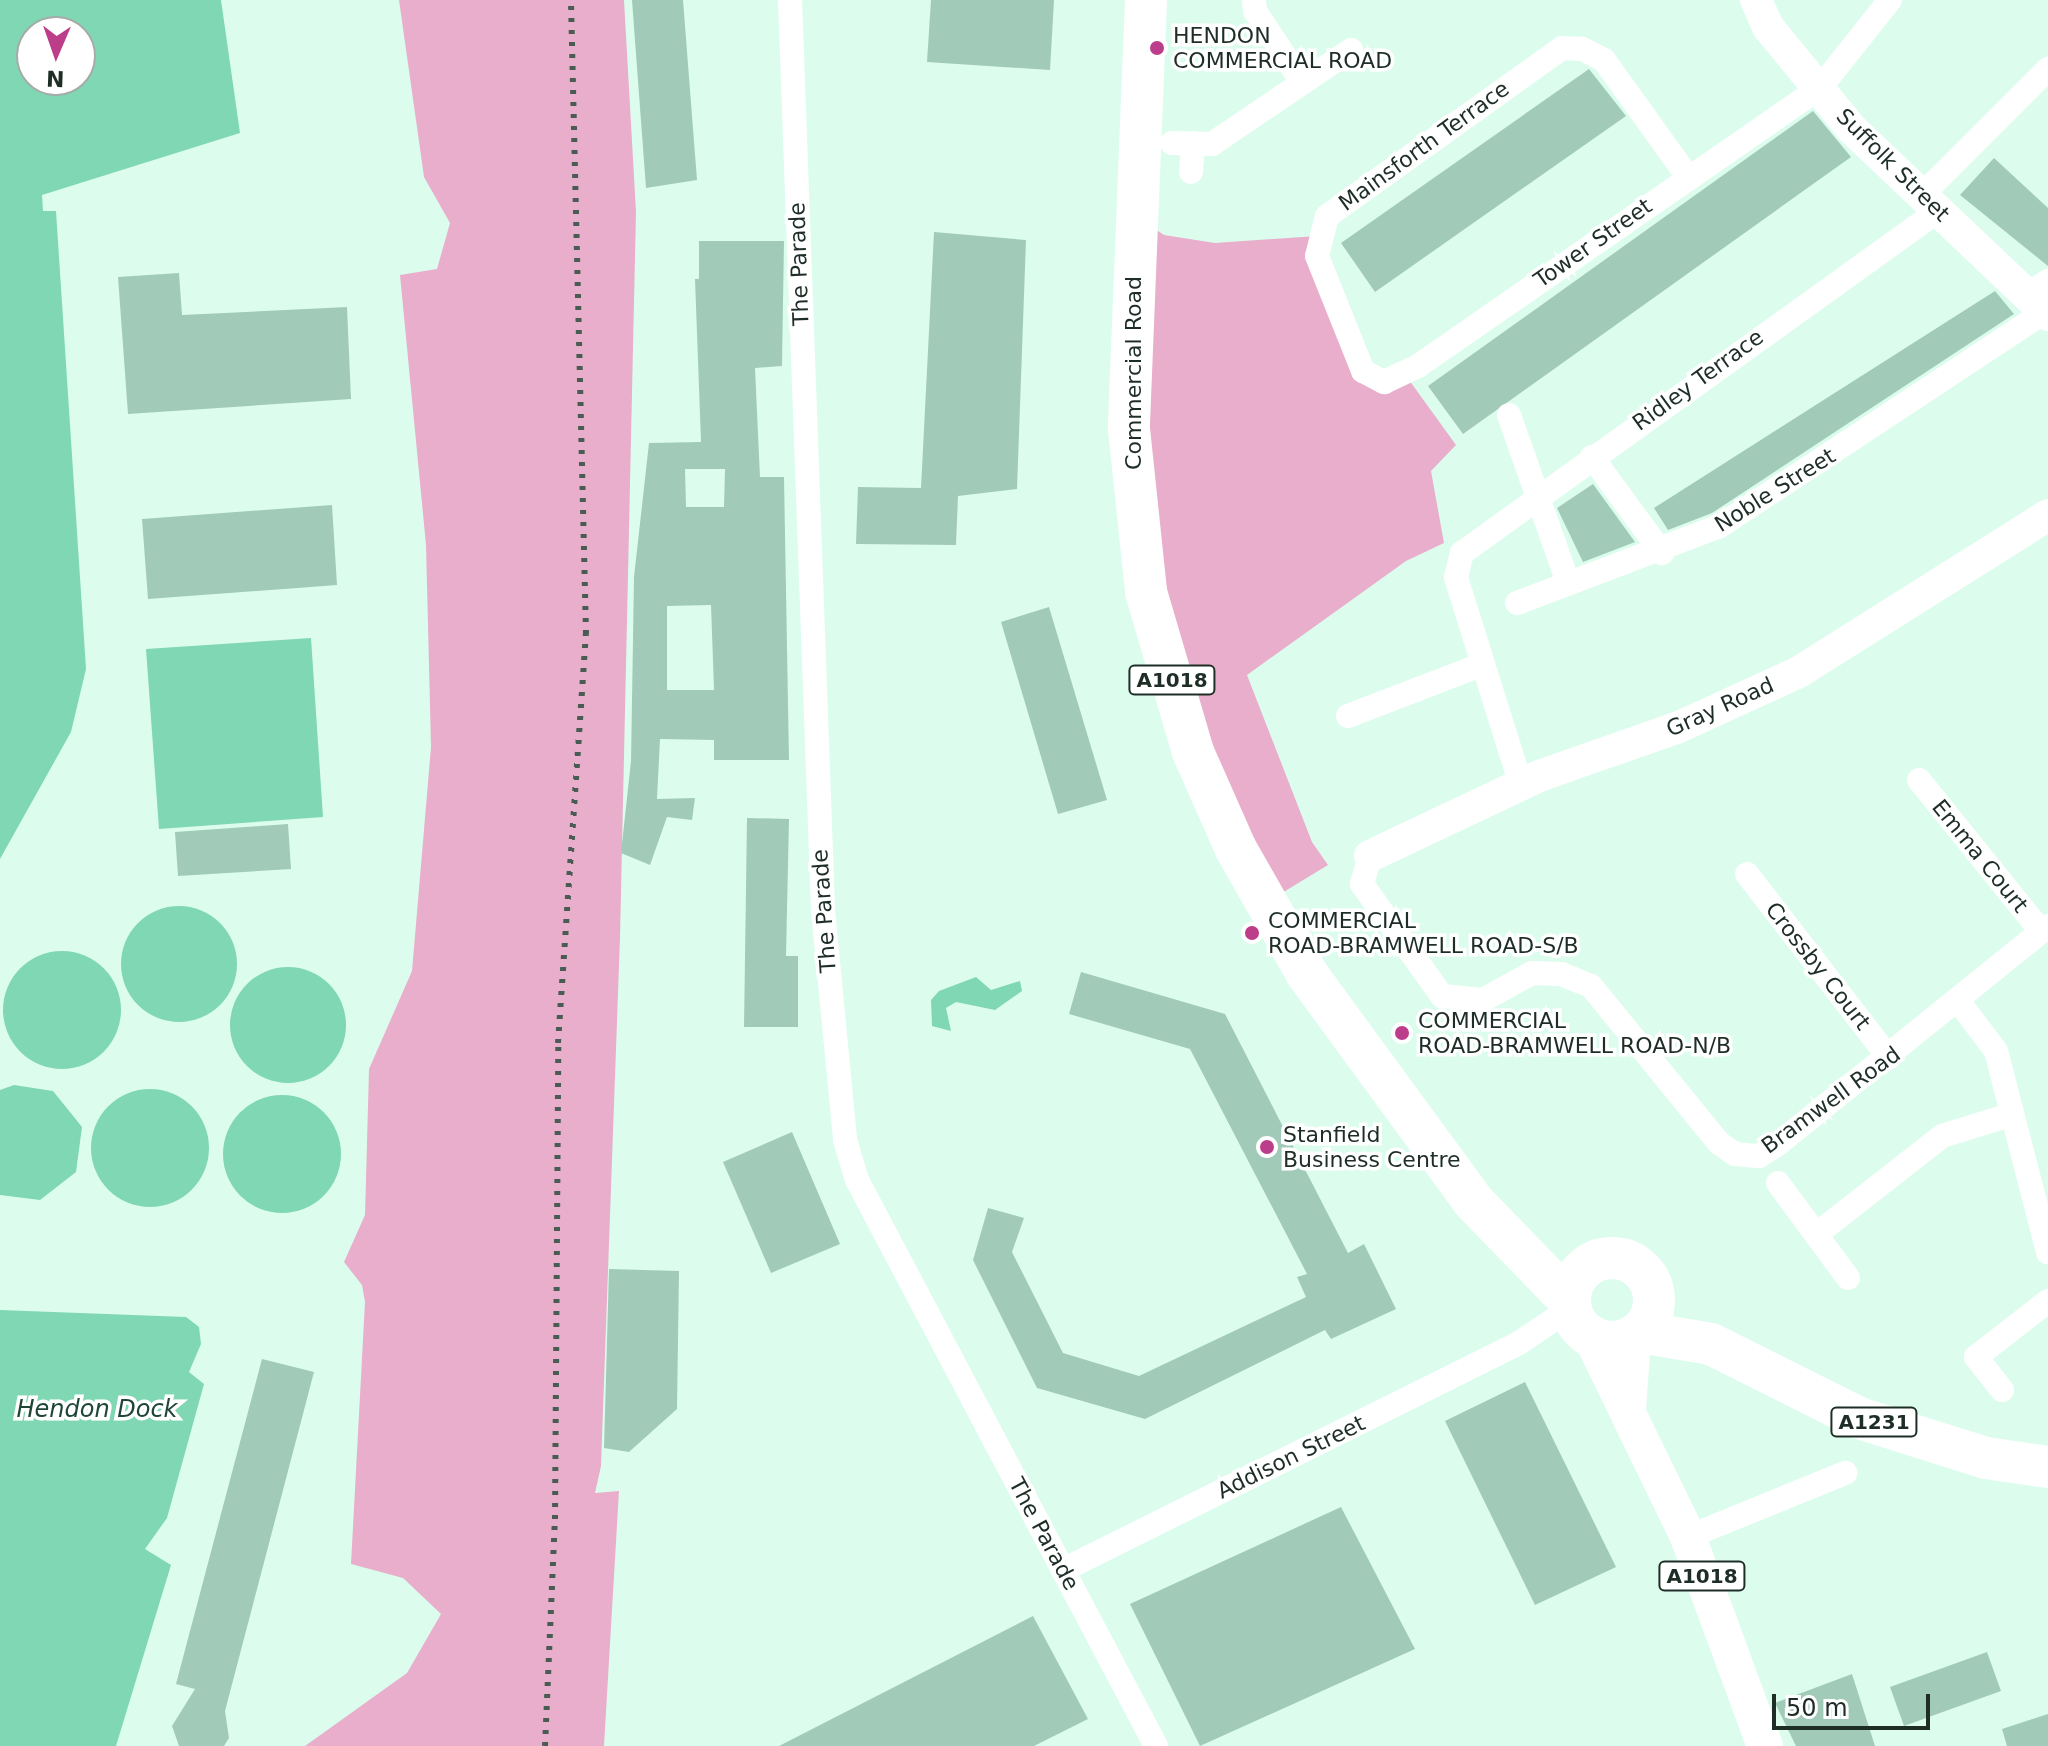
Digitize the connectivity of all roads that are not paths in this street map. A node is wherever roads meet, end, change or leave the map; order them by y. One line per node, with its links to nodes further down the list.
1 (790, 0): 49 (street, The Parade)
2 (1146, 0): 36 (highway, Commercial Road / A1018)
3 (1254, 0): 8 (street)
4 (1756, 0): 9 (street, Suffolk Street)
5 (1890, 0): 9 (street, Tower Street)
6 (1351, 50): 8 (street)
7 (2048, 69): 12 (street, Ridley Terrace)
8 (1300, 79): 10 (street)
9 (1820, 88): 11 (street, Tower Street); 12 (street, Suffolk Street)
10 (1191, 172)
11 (1688, 177): 14 (street, Tower Street); 14 (street, Mainsforth Terrace)
12 (1929, 204): 13 (street, Suffolk Street); 16 (street, Ridley Terrace)
13 (2042, 301): 19 (street, Noble Street)
14 (1363, 371)
15 (1509, 415): 17 (street)
16 (1592, 457): 17 (street, Ridley Terrace); 19 (street)
17 (1538, 496): 20 (street); 22 (street, Ridley Terrace)
18 (2048, 515): 25 (street, Gray Road)
19 (1662, 553): 20 (street, Noble Street)
20 (1568, 583): 21 (street, Noble Street)
21 (1517, 603)
22 (1481, 665): 23 (street); 25 (street)
23 (1348, 716)
24 (1919, 780): 28 (street, Emma Court)
25 (1521, 785): 26 (street, Gray Road)
26 (1370, 856): 30 (street, Bramwell Road)
27 (1747, 874): 30 (street, Crossby Court)
28 (2044, 929): 29 (street, Bramwell Road)
29 (1959, 1002): 30 (street, Bramwell Road); 31 (street)
30 (1889, 1058)
31 (2010, 1115): 33 (street); 34 (street)
32 (1778, 1183): 34 (street)
33 (2038, 1185): 35 (street)
34 (1818, 1233): 39 (street)
35 (2048, 1252)
36 (1530, 1256): 37 (highway); 41 (highway, Commercial Road / A1018)
37 (1603, 1259): 38 (highway); 41 (highway)
38 (1645, 1274): 42 (highway); 43 (highway, A1231)
39 (1848, 1278)
40 (2048, 1301): 44 (street)
41 (1579, 1319): 42 (highway); 45 (main road, A1018); 49 (street, Addison Street)
42 (1636, 1335): 43 (highway, A1231); 45 (main road, A1018)
43 (1711, 1344): 46 (highway, A1231)
44 (2002, 1390)
45 (1628, 1410): 48 (main road, A1018)
46 (2048, 1467)
47 (1845, 1473): 48 (street)
48 (1688, 1537): 51 (main road, A1018)
49 (1063, 1570): 50 (street, The Parade)
50 (1156, 1746)
51 (1765, 1746)

